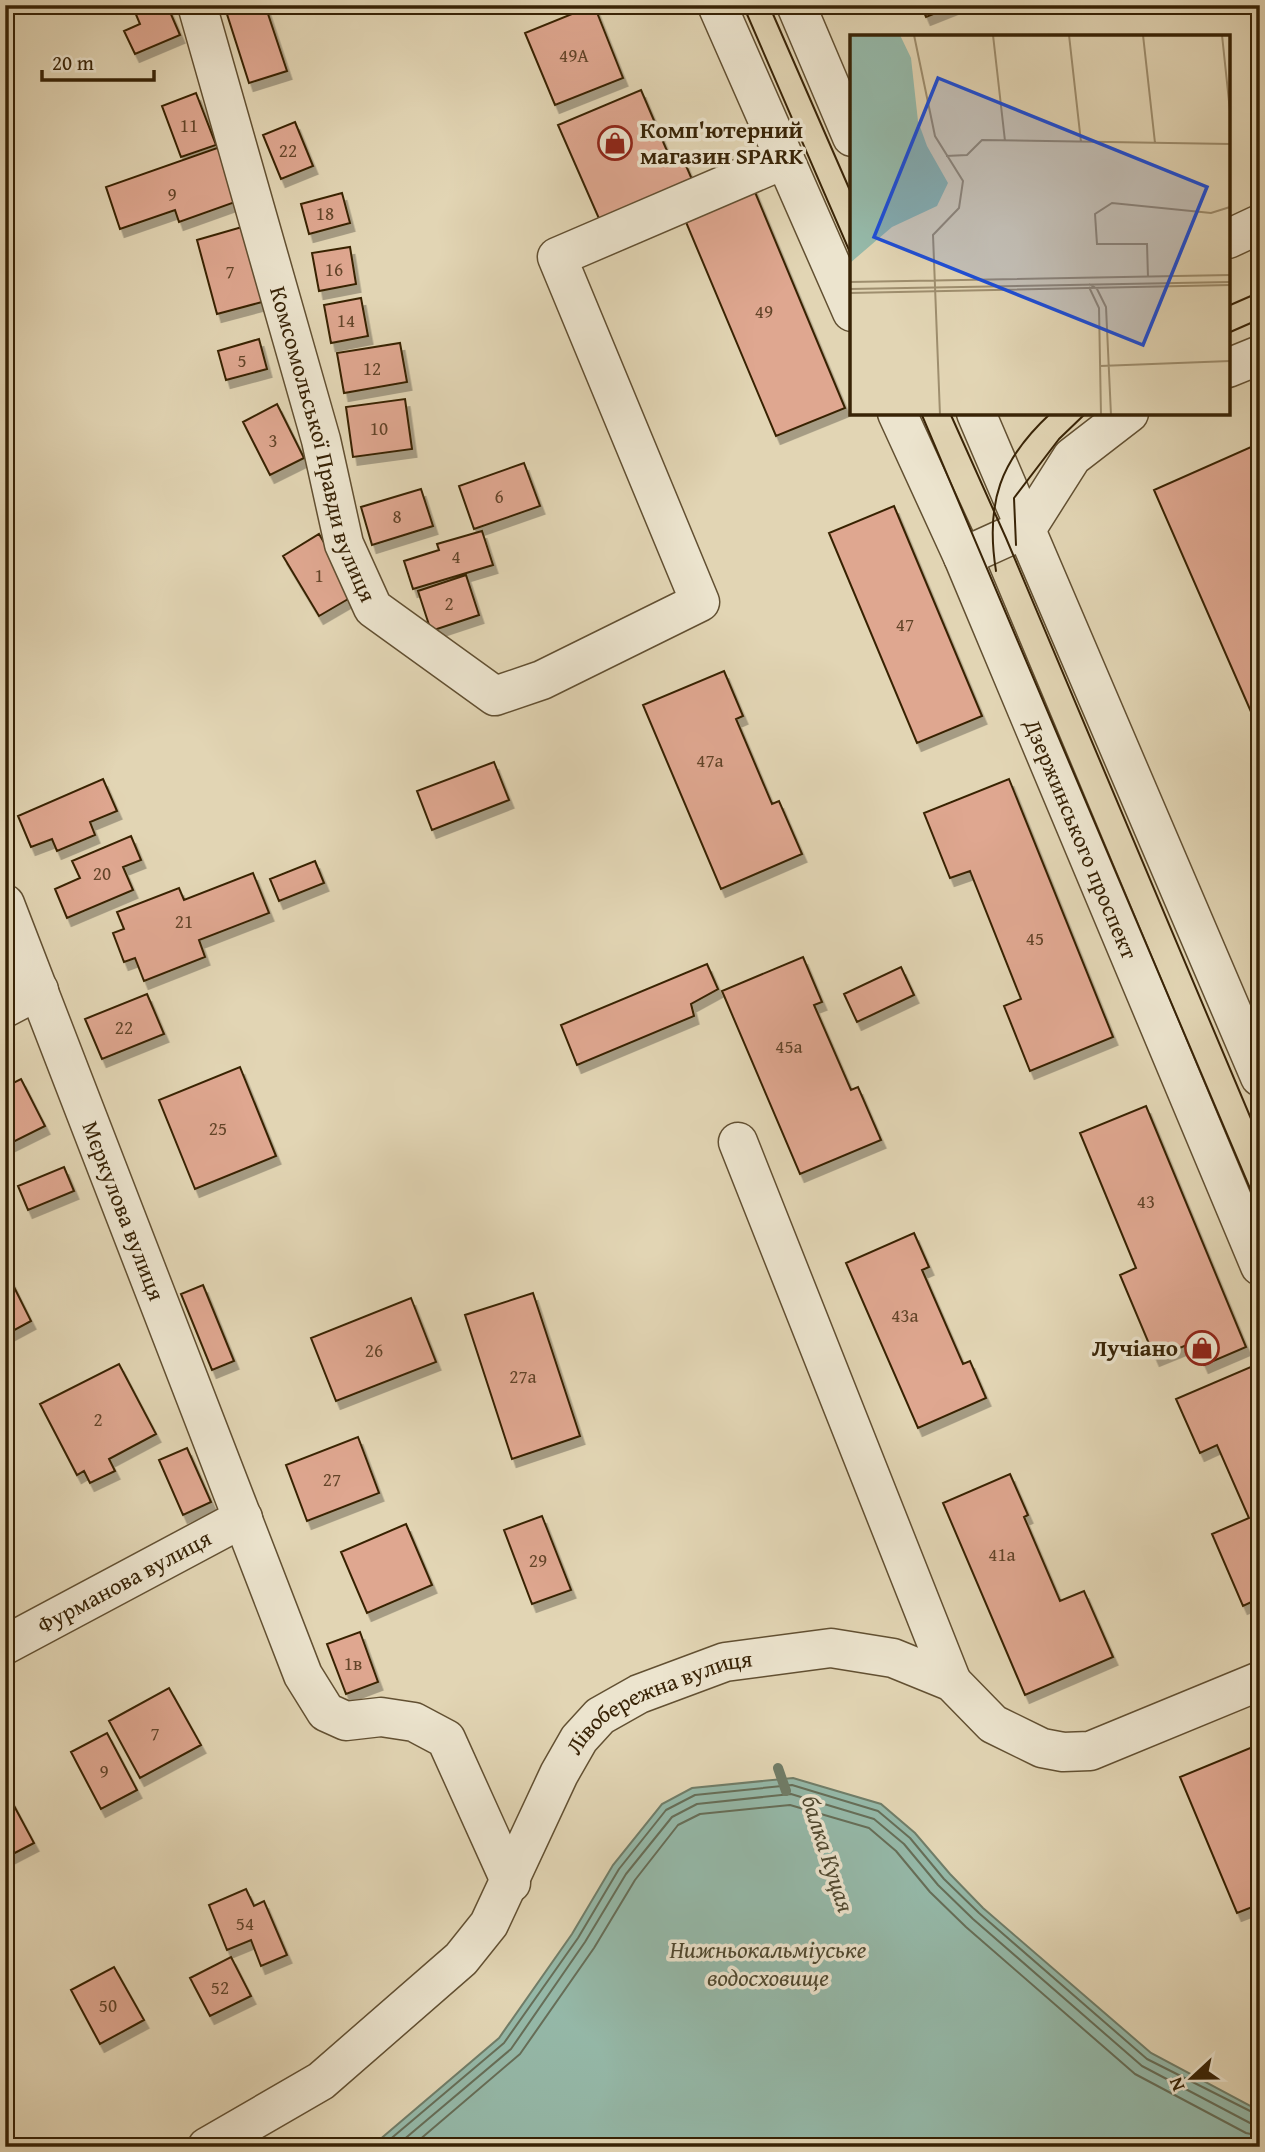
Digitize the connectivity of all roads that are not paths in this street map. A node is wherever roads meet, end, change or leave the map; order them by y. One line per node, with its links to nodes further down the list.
1 (197, 5): 5 (street, Комсомольської Правди вулиця)
2 (716, 5): 5 (street)
3 (796, 5): 4 (street)
4 (850, 132)
5 (783, 160): 8 (street)
6 (1260, 224): 7 (street)
7 (1230, 238)
8 (850, 308)
9 (1260, 355): 10 (street)
10 (1230, 367)
11 (898, 415): 15 (street, Дзержинського проспект)
12 (977, 415): 14 (street)
13 (1126, 415): 14 (street)
14 (1027, 528): 15 (street); 19 (street)
15 (963, 557): 21 (street, Дзержинського проспект)
16 (5, 904): 17 (street, Мєркулова вулиця)
17 (38, 990): 18 (street); 22 (street, Мєркулова вулиця)
18 (5, 1008)
19 (1260, 1077)
20 (738, 1142): 25 (street)
21 (1260, 1266)
22 (243, 1518): 23 (street, Фурманова вулиця); 26 (street, Мєркулова вулиця)
23 (5, 1646)
24 (1260, 1681): 25 (street, Лівобережна вулиця)
25 (952, 1682): 26 (street, Лівобережна вулиця)
26 (511, 1883): 27 (street, Лівобережна вулиця)
27 (206, 2147)

